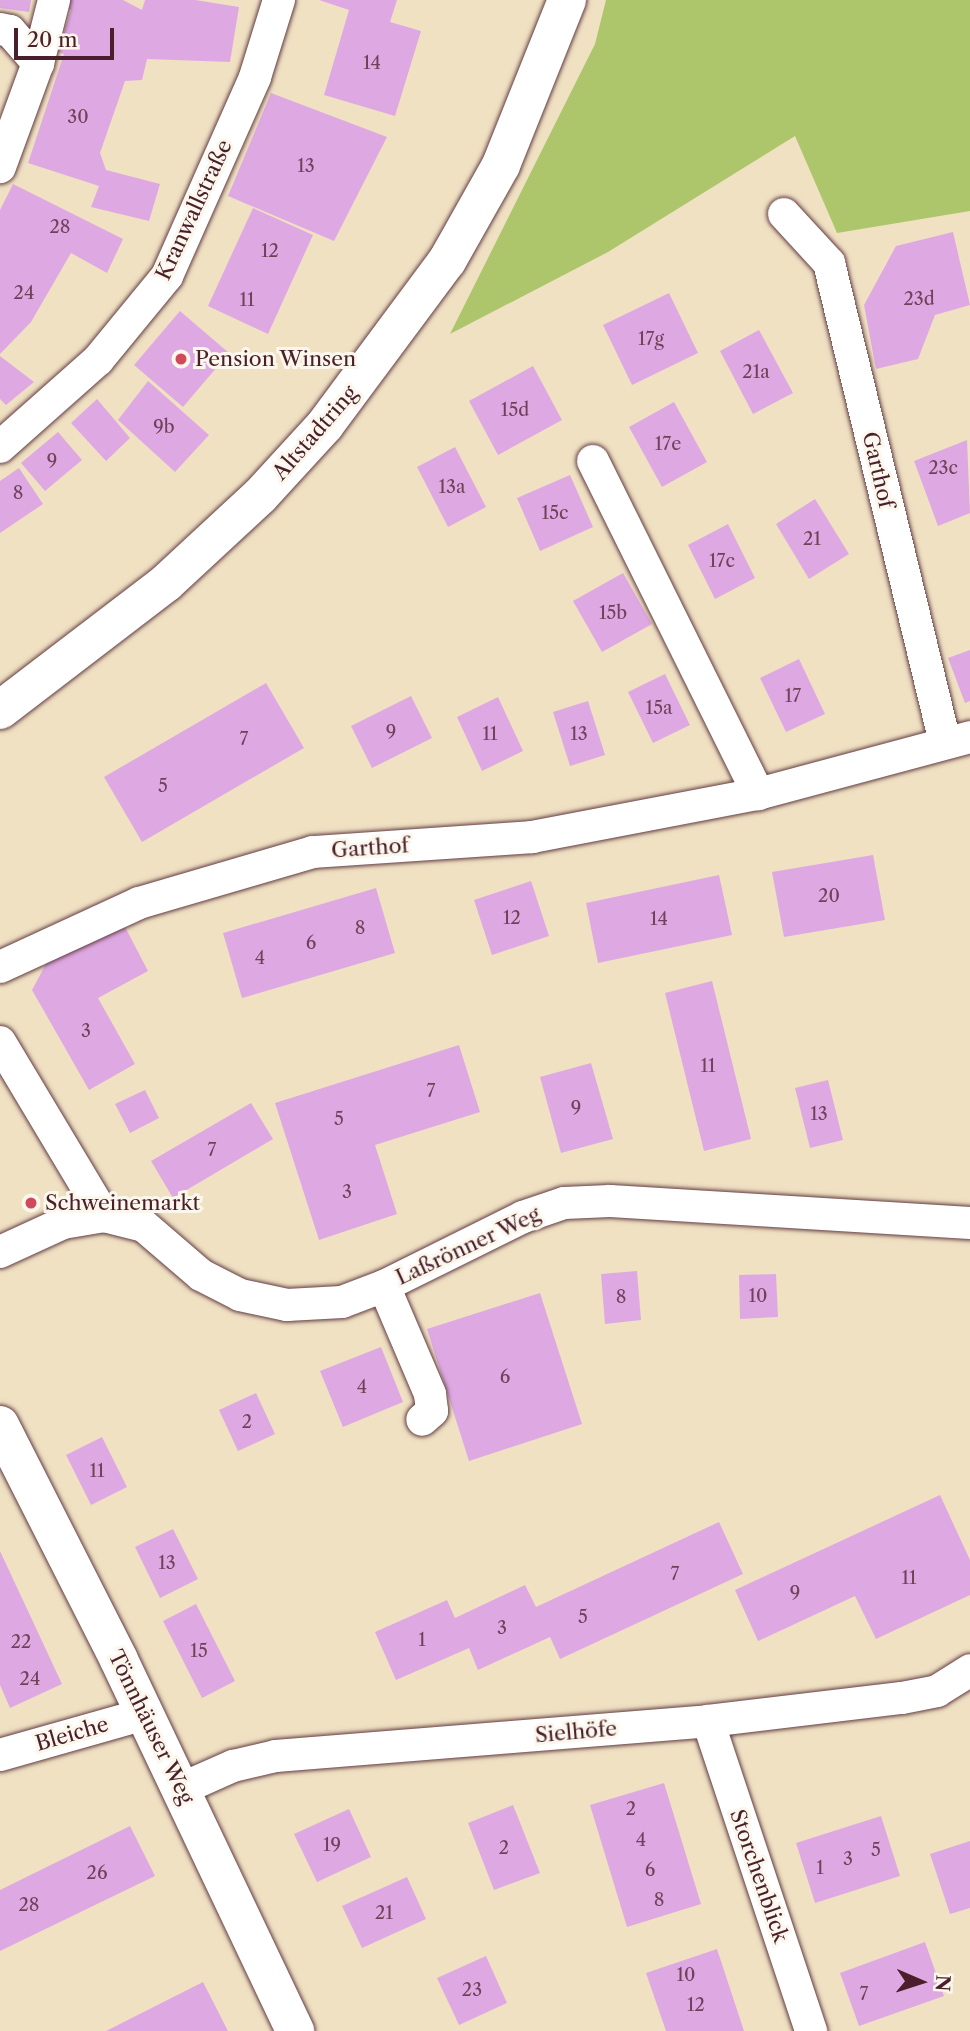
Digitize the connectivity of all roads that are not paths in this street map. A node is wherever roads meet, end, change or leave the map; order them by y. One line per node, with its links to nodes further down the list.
1 (54, 0): 5 (street)
2 (279, 0): 8 (street, Kranwallstraße)
3 (567, 0): 10 (main road, Altstadtring)
4 (0, 29): 5 (street)
5 (38, 63): 6 (street)
6 (0, 167)
7 (784, 214): 11 (street, Garthof)
8 (0, 447)
9 (593, 461): 12 (street)
10 (0, 710)
11 (958, 739): 12 (street, Garthof)
12 (758, 794): 13 (street, Garthof)
13 (0, 967)
14 (0, 1042): 15 (street)
15 (104, 1216): 17 (street, Laßrönner Weg); 18 (street, Laßrönner Weg)
16 (970, 1223): 18 (street, Laßrönner Weg)
17 (0, 1252)
18 (384, 1286): 19 (street)
19 (422, 1420)
20 (0, 1425): 22 (main road, Tönnhäuser Weg)
21 (967, 1676): 23 (street, Sielhöfe)
22 (145, 1714): 24 (street, Bleiche); 25 (main road, Tönnhäuser Weg)
23 (708, 1721): 25 (street, Sielhöfe); 27 (street, Storchenblick)
24 (0, 1755)
25 (181, 1789): 26 (main road, Tönnhäuser Weg)
26 (295, 2031)
27 (811, 2031)

